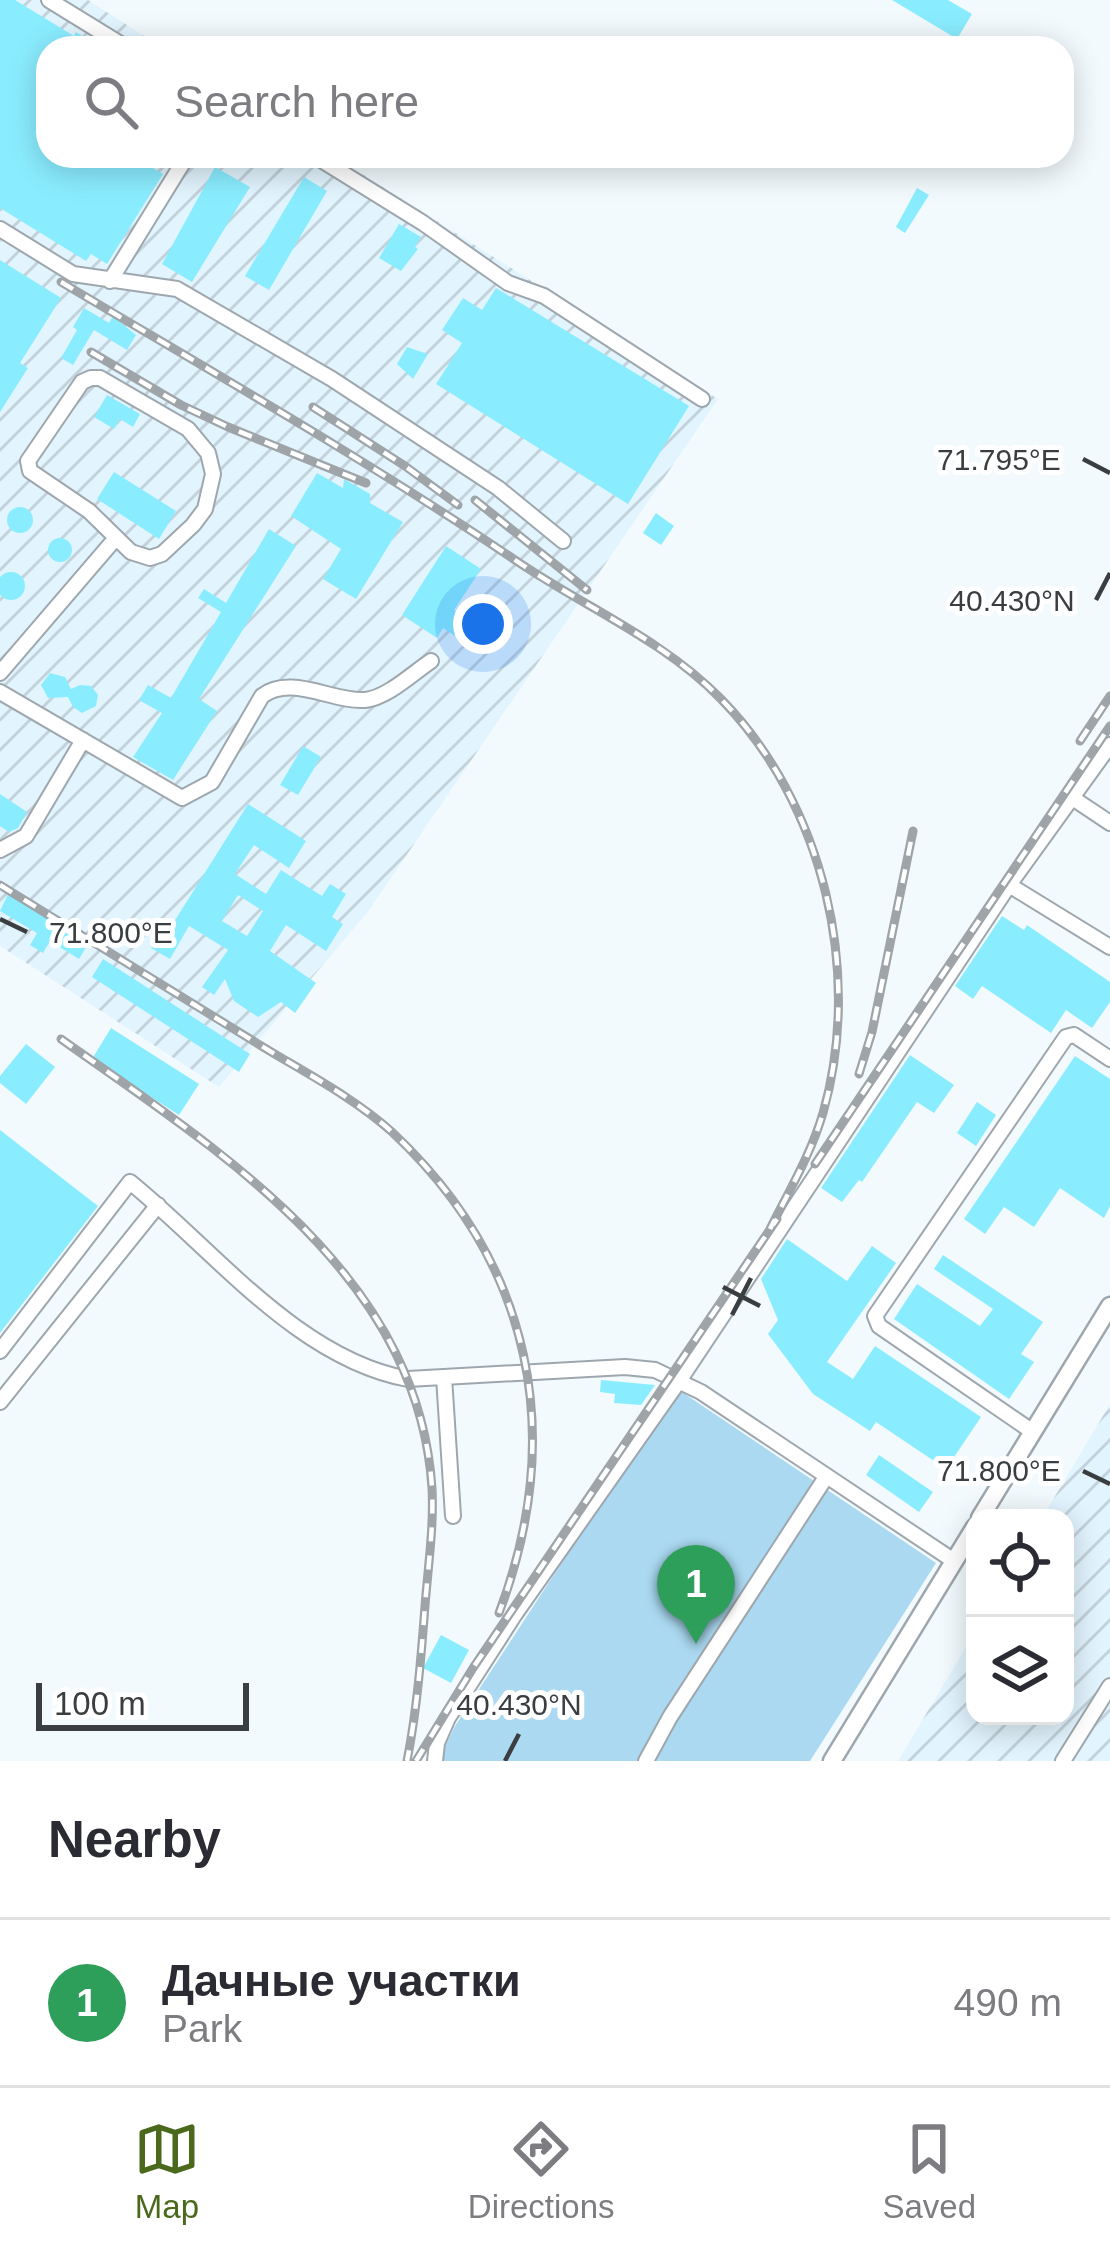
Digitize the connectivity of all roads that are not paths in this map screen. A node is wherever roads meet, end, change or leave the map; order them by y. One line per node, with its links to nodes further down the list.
1 (49, 0): 2 (lane)
2 (108, 36)
3 (181, 168): 6 (lane)
4 (334, 168): 7 (lane)
5 (0, 229): 6 (lane)
6 (110, 281): 9 (lane)
7 (702, 399)
8 (116, 539): 8 (lane); 11 (lane)
9 (563, 541)
10 (430, 661): 13 (lane)
11 (0, 673)
12 (0, 692): 13 (lane)
13 (83, 740): 17 (lane)
14 (1110, 745): 15 (lane)
15 (1074, 799): 16 (lane); 18 (lane)
16 (1110, 823)
17 (0, 850)
18 (1009, 885): 19 (lane); 25 (lane)
19 (1110, 947)
20 (1110, 1059): 27 (lane)
21 (158, 1205): 23 (lane); 24 (lane); 26 (lane)
22 (1110, 1306): 27 (main road)
23 (0, 1351)
24 (444, 1377): 25 (lane); 30 (lane)
25 (680, 1381): 28 (lane); 34 (lane)
26 (0, 1402)
27 (1033, 1432): 29 (main road)
28 (826, 1477): 32 (lane); 35 (lane)
29 (986, 1509)
30 (453, 1516)
31 (966, 1541): 32 (main road)
32 (954, 1561): 36 (main road)
33 (1110, 1686): 37 (lane)
34 (435, 1761)
35 (646, 1761)
36 (832, 1761)
37 (1063, 1761)

